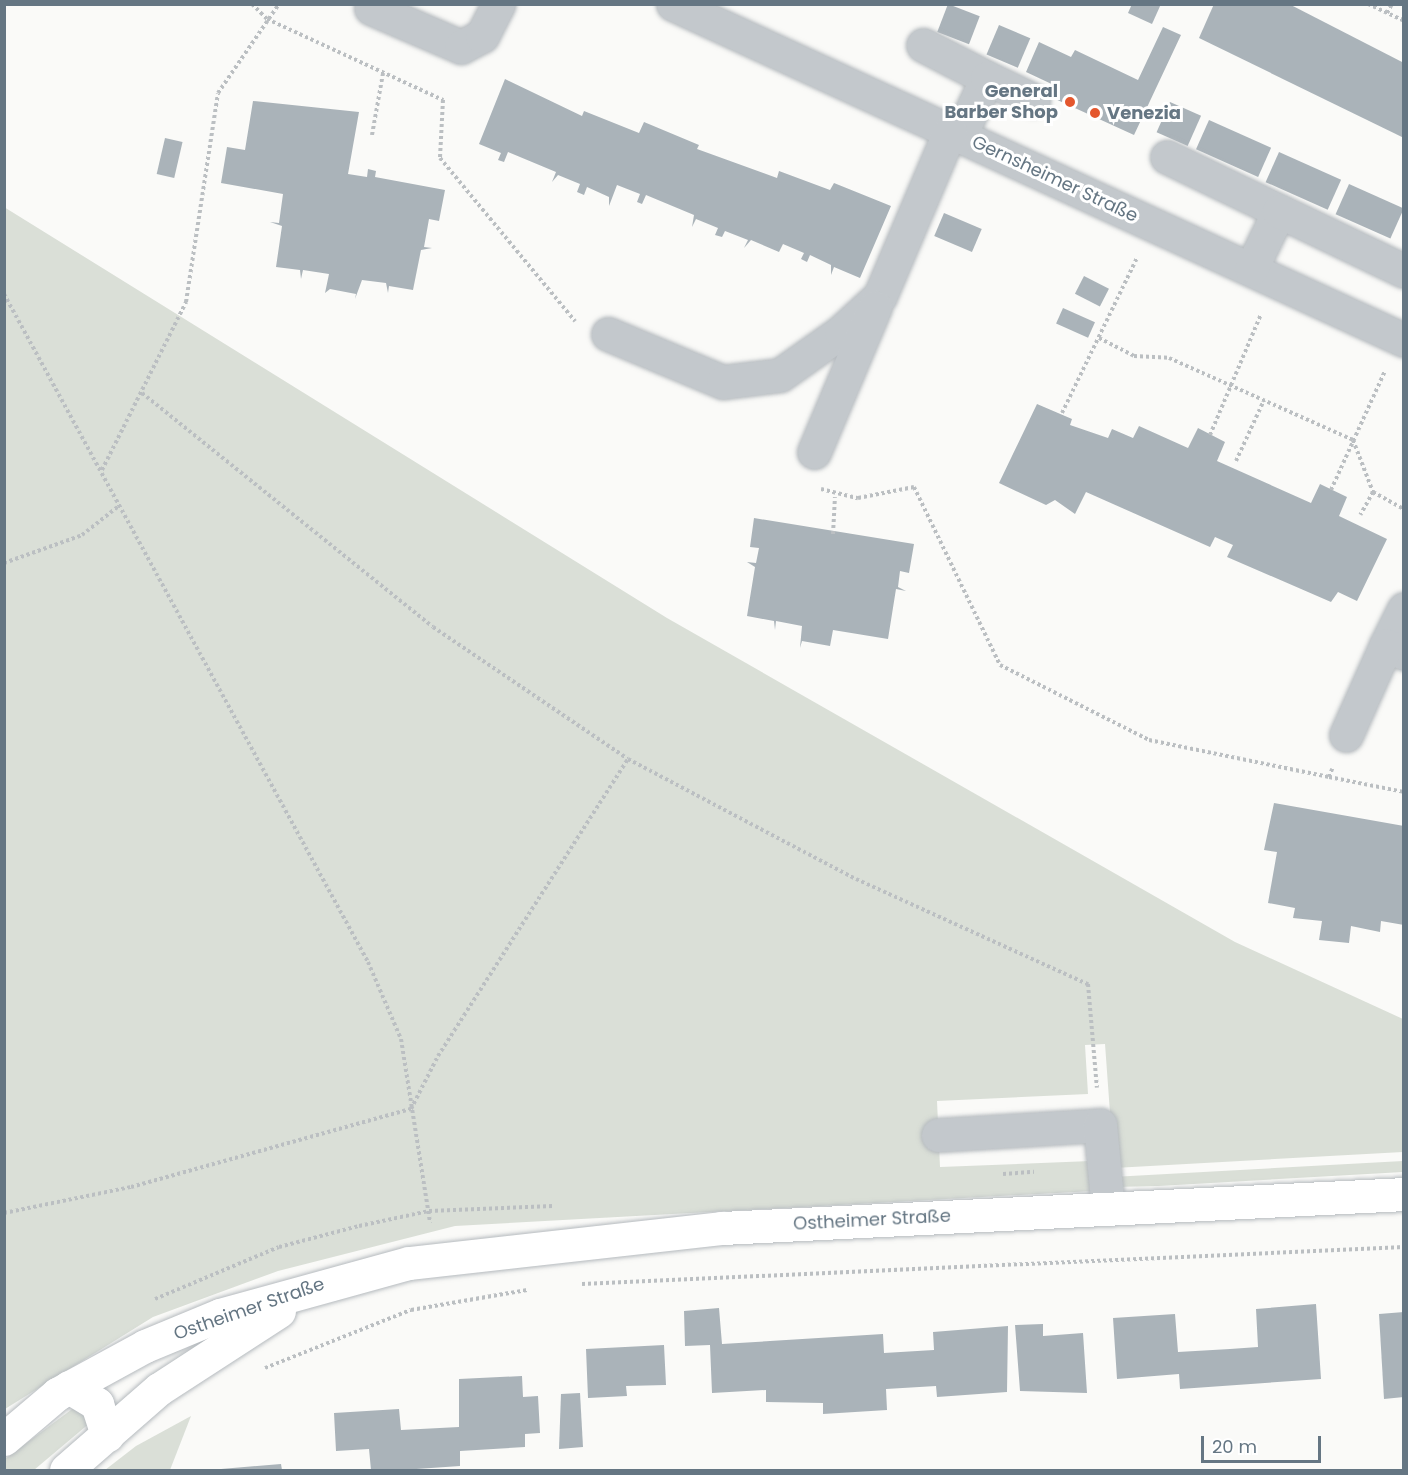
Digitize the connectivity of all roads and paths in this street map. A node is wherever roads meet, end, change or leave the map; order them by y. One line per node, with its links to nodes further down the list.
1 (252, 4): 9 (path)
2 (279, 4): 9 (path)
3 (498, 4): 7 (street)
4 (673, 4): 15 (street, Gernsheimer Straße)
5 (1368, 4): 8 (path)
6 (1392, 4): 8 (path)
7 (371, 8)
8 (1388, 13): 10 (path)
9 (267, 20): 12 (path); 28 (path)
10 (1404, 21)
11 (923, 45): 13 (street)
12 (383, 72): 16 (path); 24 (path)
13 (987, 78): 14 (street); 15 (street)
14 (1033, 100)
15 (955, 133): 19 (street, Gernsheimer Straße); 23 (street)
16 (372, 135)
17 (1167, 157): 18 (street)
18 (1279, 211): 20 (street); 21 (street)
19 (1154, 225): 21 (street, Gernsheimer Straße); 25 (path)
20 (1404, 270)
21 (1264, 275): 26 (street, Gernsheimer Straße); 27 (path)
22 (4, 294): 35 (path)
23 (880, 296): 24 (street); 33 (street)
24 (608, 334)
25 (1099, 338): 27 (path); 30 (path)
26 (1402, 339): 32 (path)
27 (1227, 384): 29 (path); 31 (path)
28 (142, 393): 35 (path); 46 (path)
29 (1264, 400): 32 (path); 34 (path)
30 (1062, 413)
31 (1210, 435)
32 (1353, 440): 36 (path); 37 (path)
33 (814, 452)
34 (1236, 461)
35 (102, 471): 38 (path)
36 (1331, 490)
37 (1373, 492): 39 (path); 40 (path)
38 (120, 505): 42 (path); 49 (path)
39 (1404, 509)
40 (1360, 515)
41 (833, 534): 47 (path)
42 (4, 563)
43 (1404, 609): 44 (street)
44 (1395, 649): 45 (street)
45 (1346, 735): 47 (path)
46 (628, 759): 49 (path); 50 (path)
47 (1329, 777): 48 (path)
48 (1404, 792)
49 (411, 1108): 54 (path); 56 (path)
50 (1100, 1125): 51 (street); 53 (street)
51 (938, 1135)
52 (1404, 1194): 53 (main road, Ostheimer Straße)
53 (1108, 1209): 56 (main road, Ostheimer Straße)
54 (4, 1214)
55 (1404, 1247): 58 (path)
56 (432, 1259): 57 (main road, Ostheimer Straße)
57 (345, 1277): 61 (main road, Ostheimer Straße); 62 (main road, Ostheimer Straße)
58 (570, 1285)
59 (536, 1289): 60 (path)
60 (253, 1373)
61 (69, 1387): 62 (main road); 63 (main road, Ostheimer Straße)
62 (106, 1435): 64 (main road, Ostheimer Straße)
63 (4, 1439)
64 (66, 1470)

